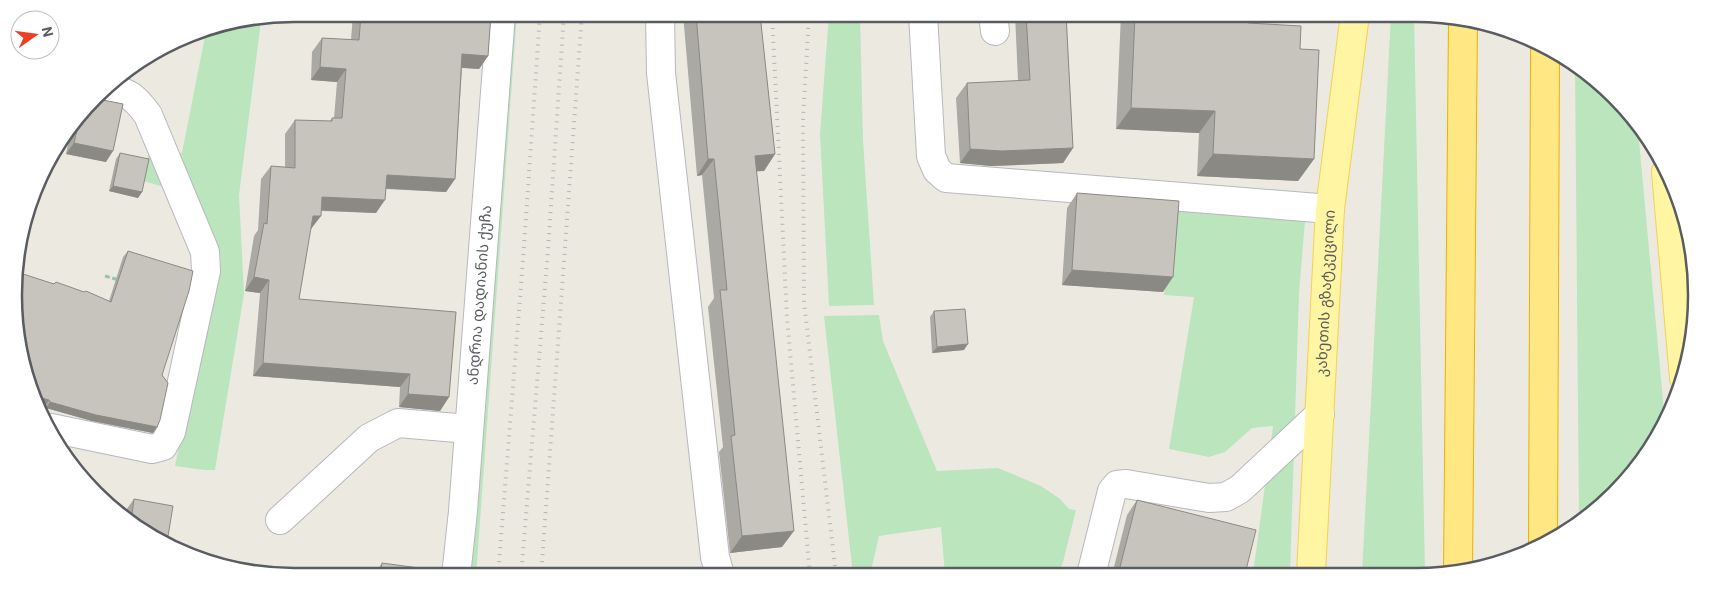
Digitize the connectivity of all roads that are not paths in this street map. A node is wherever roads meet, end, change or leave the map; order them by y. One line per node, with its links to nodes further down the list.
1 (500, 22): 13 (street, ანდრია დადიანის ქუჩა)
2 (660, 22): 18 (street)
3 (923, 22): 9 (street)
4 (1354, 22): 9 (main road, კახეთის გზატკეცილი)
5 (1463, 27): 16 (highway)
6 (1545, 55): 15 (highway)
7 (116, 89): 12 (street)
8 (1668, 190): 10 (main road)
9 (1330, 209): 11 (main road, კახეთის გზატკეცილი)
10 (1682, 353)
11 (1320, 414): 19 (street); 20 (main road, კახეთის გზატკეცილი)
12 (58, 429)
13 (469, 429): 14 (street); 17 (street, ანდრია დადიანის ქუჩა)
14 (280, 520)
15 (1543, 536)
16 (1458, 564)
17 (457, 568)
18 (718, 568)
19 (1093, 568)
20 (1311, 568)

